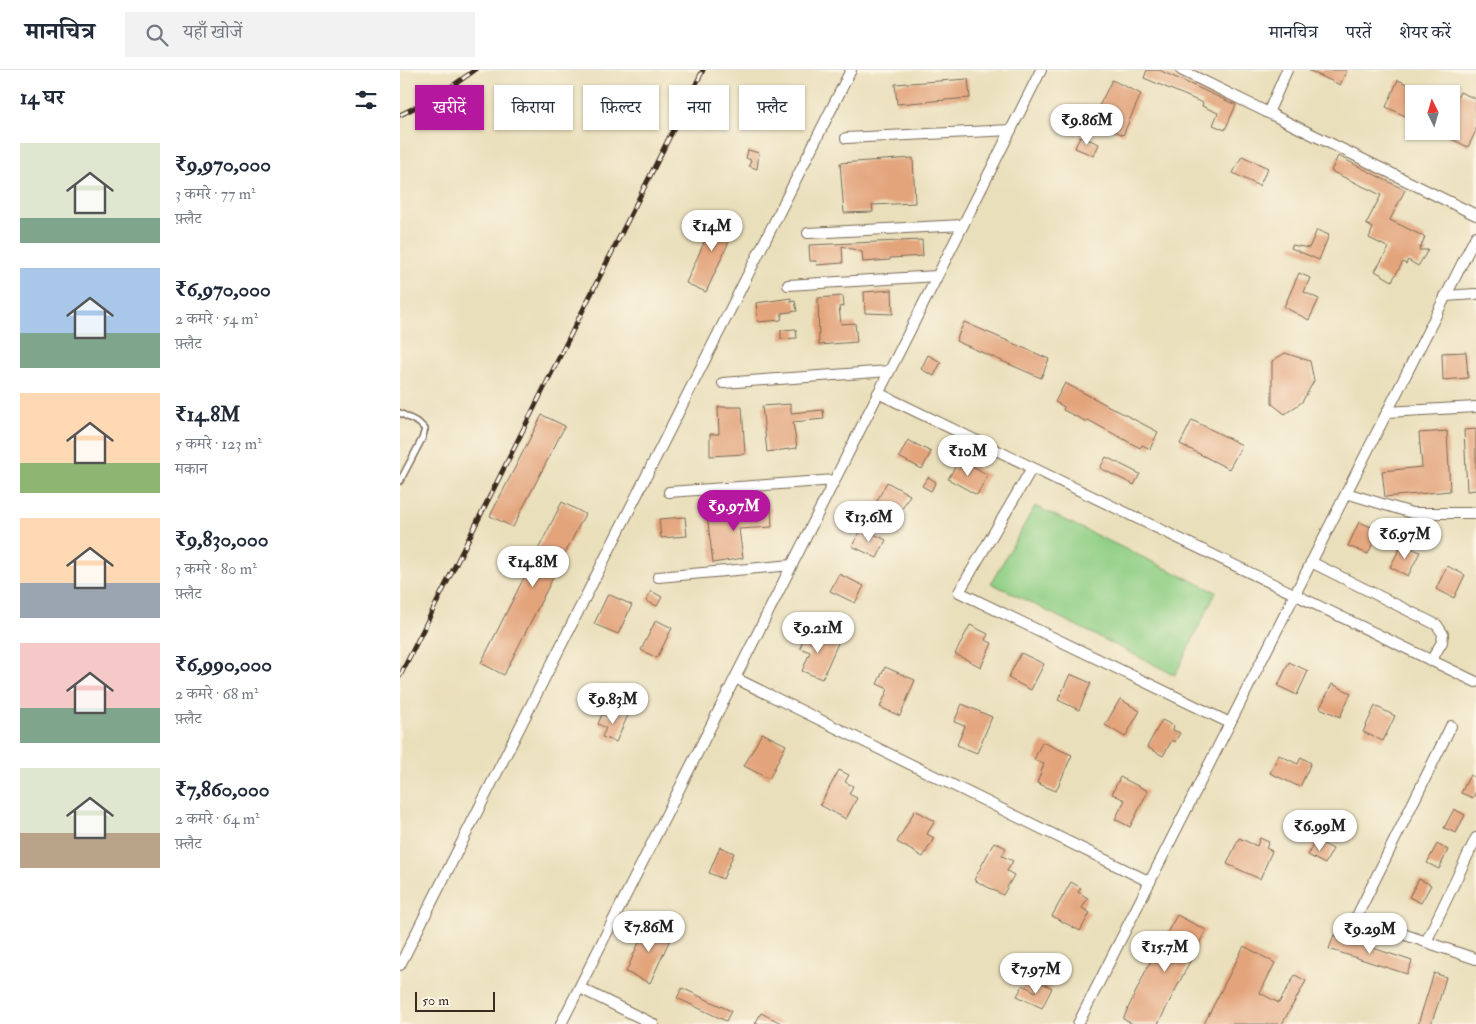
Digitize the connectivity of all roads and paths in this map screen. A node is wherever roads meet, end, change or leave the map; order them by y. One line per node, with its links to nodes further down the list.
1 (851, 70): 41 (street)
2 (1041, 70): 6 (street)
3 (1181, 70): 5 (street)
4 (1287, 70): 5 (street)
5 (1268, 113): 8 (street)
6 (1011, 130): 7 (street); 9 (street)
7 (846, 138)
8 (1476, 215)
9 (963, 225): 10 (street); 12 (street)
10 (808, 233)
11 (1476, 236): 15 (street)
12 (937, 276): 13 (street); 16 (street)
13 (788, 285)
14 (1476, 294): 15 (street)
15 (1445, 296): 20 (street)
16 (889, 371): 17 (street); 18 (street)
17 (723, 383)
18 (878, 393): 22 (street); 23 (street)
19 (1476, 407): 20 (street)
20 (1387, 412): 26 (street)
21 (400, 413): 24 (lane)
22 (1032, 468): 31 (street); 35 (street)
23 (835, 480): 25 (street); 29 (street)
24 (400, 481)
25 (669, 492)
26 (1346, 493): 27 (street); 28 (street)
27 (1476, 513)
28 (1311, 562): 31 (street); 32 (street)
29 (792, 565): 30 (street); 33 (street)
30 (658, 577)
31 (1294, 595): 32 (street); 35 (street)
32 (1431, 661): 34 (street)
33 (735, 678): 38 (street); 42 (street)
34 (1476, 682)
35 (1230, 723): 38 (street)
36 (1451, 726): 39 (street)
37 (1476, 838): 39 (street)
38 (1150, 882): 45 (street)
39 (1426, 942): 40 (street)
40 (1476, 959)
41 (400, 964)
42 (580, 988): 43 (street); 44 (street)
43 (561, 1024)
44 (653, 1024)
45 (1078, 1024)

